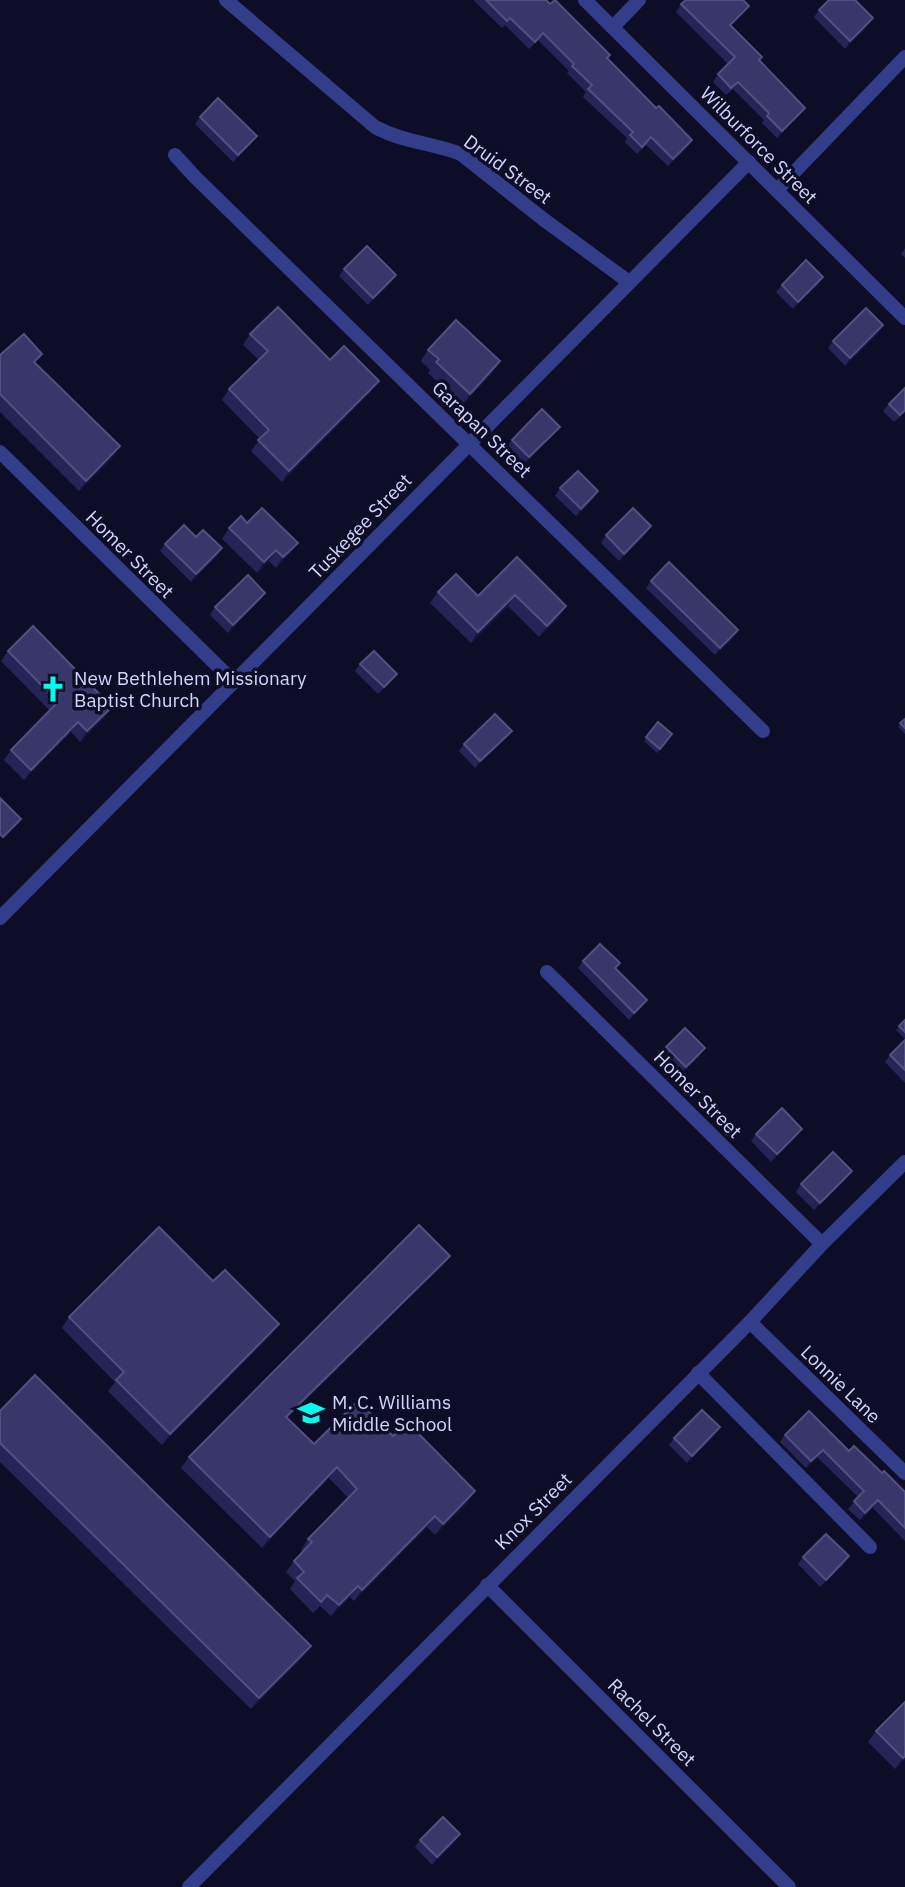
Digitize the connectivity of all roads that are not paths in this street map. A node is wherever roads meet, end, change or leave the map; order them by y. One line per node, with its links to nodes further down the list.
1 (226, 0): 9 (street, Druid Street)
2 (585, 0): 4 (street, Wilburforce Street)
3 (639, 0): 4 (street)
4 (612, 27): 7 (street, Wilburforce Street)
5 (905, 57): 8 (street)
6 (175, 155): 11 (street, Garapan Street)
7 (749, 162): 8 (street, Wilburforce Street); 9 (street, Tuskegee Street)
8 (776, 190): 10 (street, Wilburforce Street)
9 (629, 282): 11 (street, Tuskegee Street)
10 (905, 317)
11 (469, 443): 13 (street, Tuskegee Street); 14 (street, Garapan Street)
12 (0, 453): 13 (street, Homer Street)
13 (234, 682): 15 (street, Tuskegee Street)
14 (763, 730)
15 (0, 918)
16 (547, 972): 18 (street, Homer Street)
17 (905, 1162): 18 (street, Knox Street)
18 (822, 1244): 19 (street, Knox Street)
19 (750, 1322): 20 (street, Knox Street); 21 (street, Lonnie Lane)
20 (698, 1373): 22 (street); 23 (street, Knox Street)
21 (905, 1473)
22 (870, 1547)
23 (487, 1585): 24 (street, Knox Street); 25 (street, Rachel Street)
24 (194, 1885)
25 (789, 1887)

